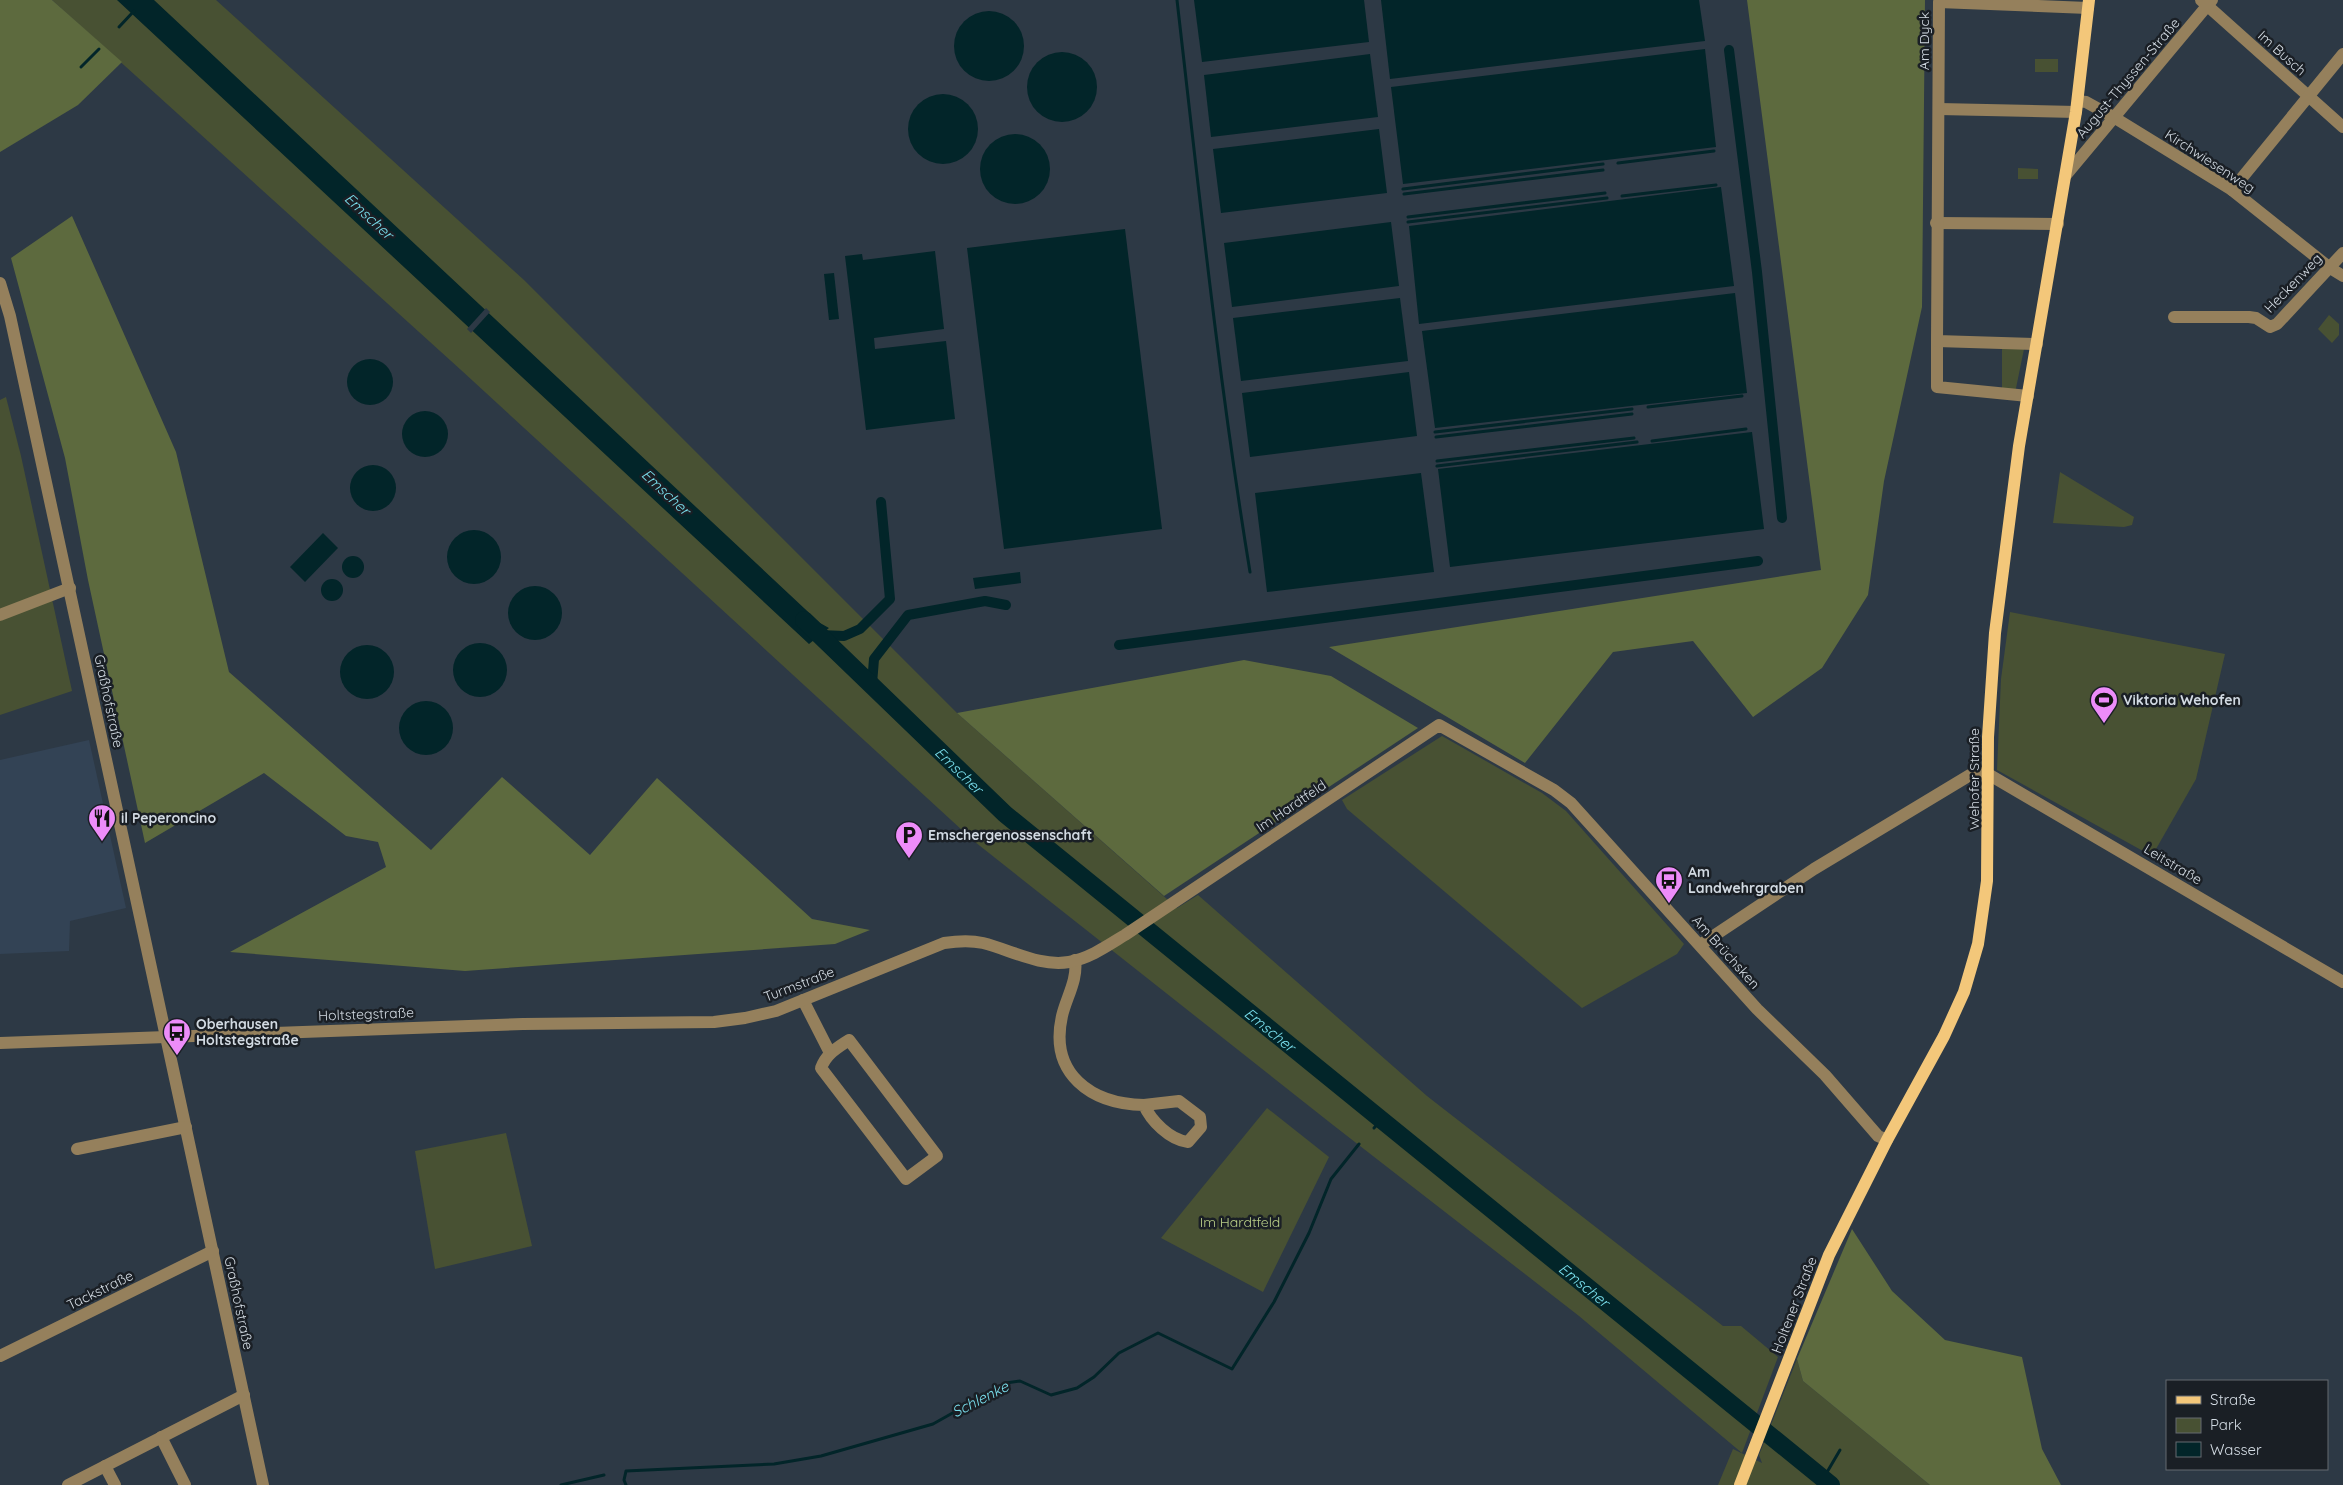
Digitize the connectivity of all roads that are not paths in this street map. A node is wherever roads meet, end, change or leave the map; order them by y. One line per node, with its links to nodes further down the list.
1 (2207, 2): 4 (street, Im Busch); 7 (street, August-Thyssen-Straße)
2 (2088, 4): 5 (main road, Am Dyck); 6 (street, Am Dyck)
3 (2343, 54): 4 (street)
4 (2309, 97): 8 (street, Im Busch); 10 (street)
5 (2077, 106): 6 (street); 7 (street, Kirchwiesenweg); 9 (main road, Am Dyck)
6 (1939, 109): 11 (street, Am Dyck)
7 (2115, 118): 9 (street, August-Thyssen-Straße); 10 (street, Kirchwiesenweg)
8 (2343, 127)
9 (2066, 175): 12 (main road, Am Dyck)
10 (2232, 190): 14 (street, Kirchwiesenweg)
11 (1936, 222): 12 (street); 18 (street, Am Dyck)
12 (2058, 224): 19 (main road, Am Dyck)
13 (2343, 253): 14 (street, Heckenweg)
14 (2330, 268): 15 (street, Kirchwiesenweg); 17 (street, Heckenweg)
15 (2343, 276)
16 (0, 283): 21 (street, Graßhofstraße)
17 (2174, 317)
18 (1937, 341): 19 (street); 20 (street, Am Dyck)
19 (2037, 344): 20 (main road, Am Dyck)
20 (2028, 397): 24 (main road, Wehofer Straße)
21 (70, 588): 22 (street); 30 (street, Graßhofstraße)
22 (0, 615)
23 (1439, 725): 25 (street, Am Brüchsken); 26 (street, Im Hardtfeld)
24 (1988, 774): 25 (street); 27 (street, Leitstraße); 35 (main road, Wehofer Straße)
25 (1700, 945): 35 (street, Am Brüchsken)
26 (1075, 960): 28 (street, Turmstraße); 33 (street)
27 (2343, 982)
28 (803, 1000): 29 (street, Turmstraße); 32 (street)
29 (523, 1024): 30 (street, Holtstegstraße)
30 (166, 1036): 31 (street, Holtstegstraße); 34 (street, Graßhofstraße)
31 (0, 1044)
32 (830, 1053): 32 (street)
33 (1144, 1105)
34 (186, 1126): 36 (street); 37 (street, Graßhofstraße)
35 (1887, 1140): 46 (main road, Holtener Straße)
36 (77, 1149)
37 (213, 1251): 38 (street, Tackstraße); 39 (street, Graßhofstraße)
38 (0, 1356)
39 (244, 1395): 40 (street); 45 (street, Graßhofstraße)
40 (161, 1437): 41 (street); 44 (street)
41 (105, 1466): 42 (street); 43 (street)
42 (68, 1485)
43 (115, 1485)
44 (185, 1485)
45 (263, 1485)
46 (1740, 1485)

